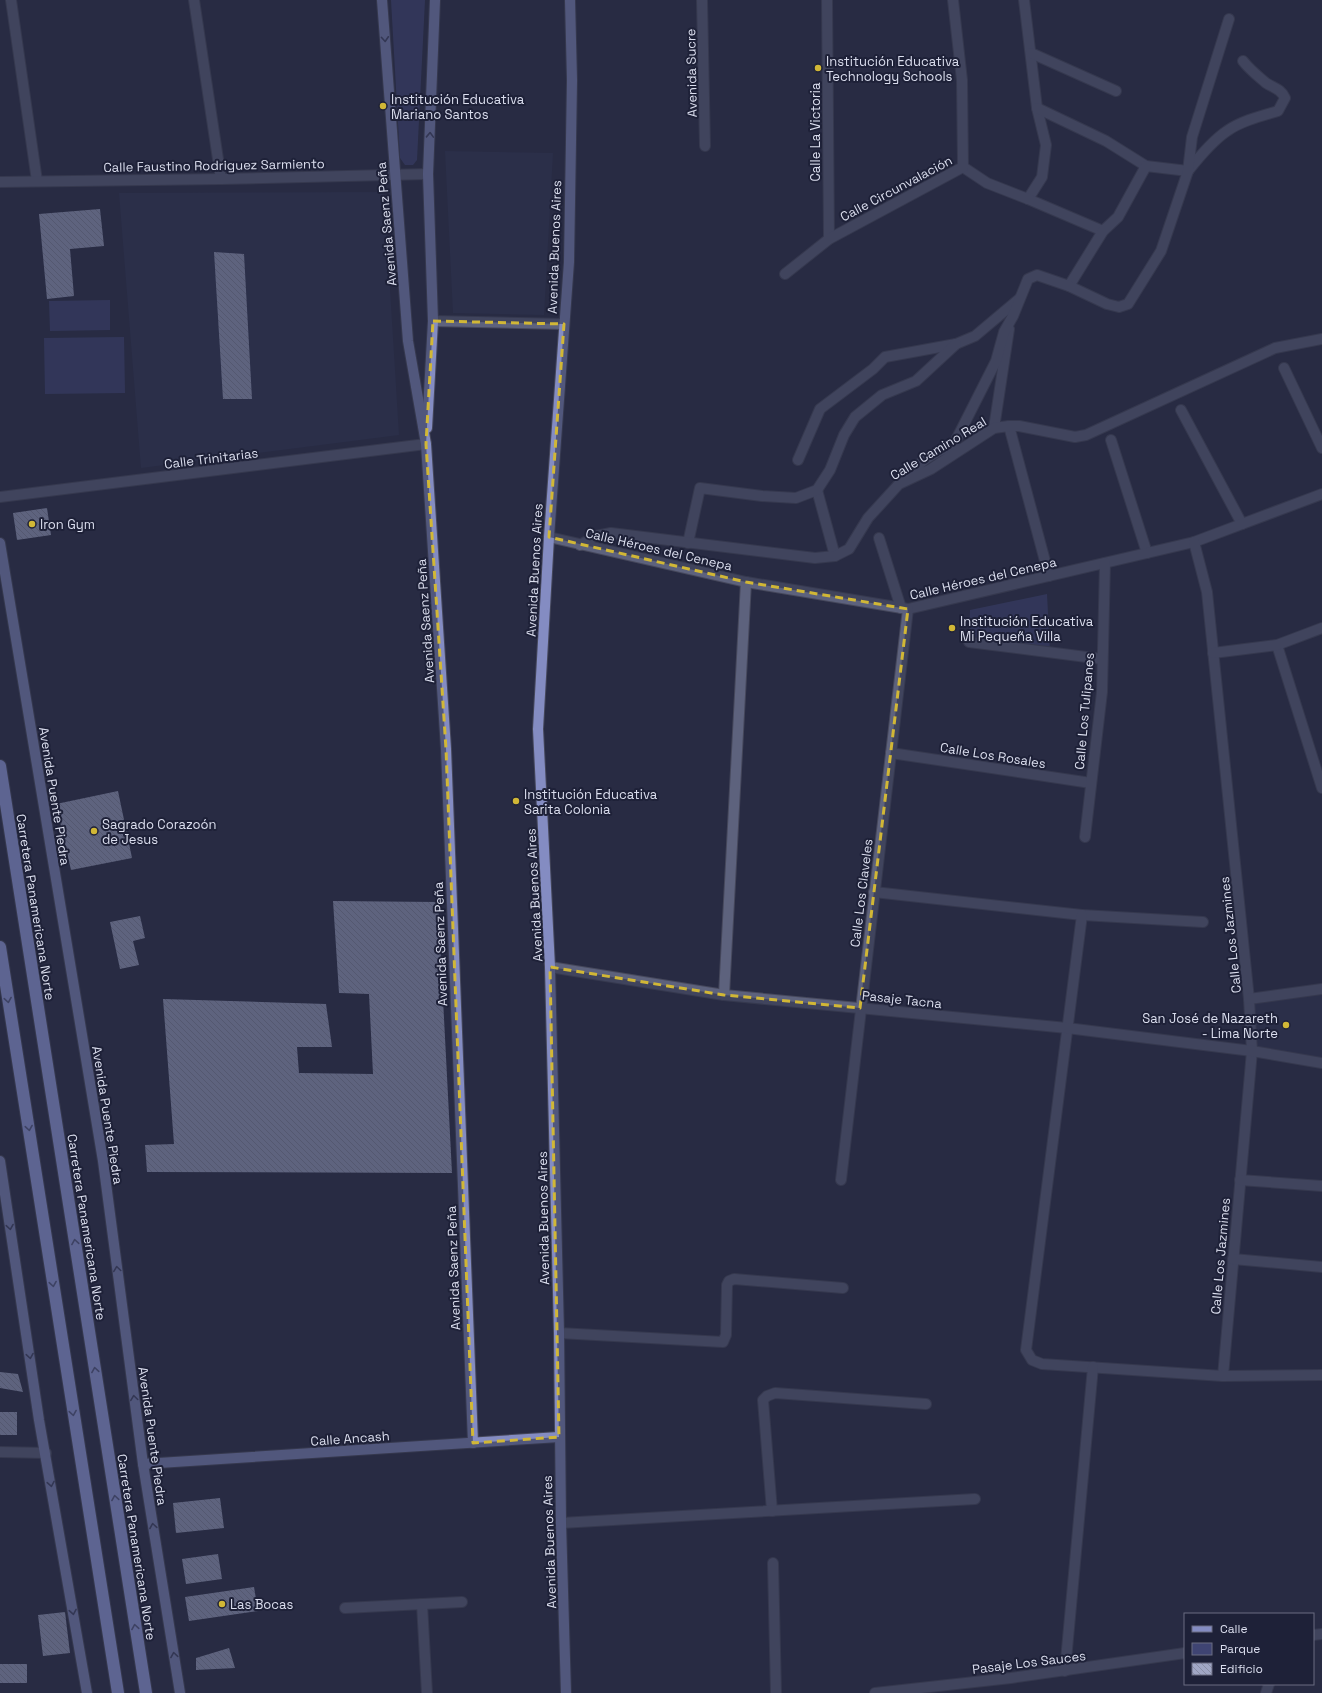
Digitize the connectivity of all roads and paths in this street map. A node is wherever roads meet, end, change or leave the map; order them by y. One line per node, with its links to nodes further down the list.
1 (11, 0): 22 (street)
2 (194, 0): 21 (street)
3 (382, 0): 19 (main road, Avenida Saenz Peña, one-way to 19)
4 (435, 0): 20 (main road, Avenida Saenz Peña, one-way to 4)
5 (570, 0): 32 (main road, Avenida Buenos Aires)
6 (702, 0): 15 (street, Avenida Sucre)
7 (827, 0): 26 (street, Calle La Victoria)
8 (953, 0): 17 (street, Calle Circunvalación)
9 (1024, 0): 11 (street)
10 (1229, 19): 18 (street)
11 (1031, 53): 13 (street); 14 (street)
12 (1243, 61): 18 (street)
13 (1116, 91)
14 (1038, 108): 16 (street); 24 (street)
15 (705, 146)
16 (1146, 166): 18 (street); 25 (street)
17 (963, 167): 24 (street); 26 (street, Calle Circunvalación)
18 (1188, 171): 28 (street)
19 (395, 174): 20 (street, Calle Faustino Rodriguez Sarmiento); 21 (street, Calle Faustino Rodriguez Sarmiento); 40 (main road, Avenida Saenz Peña)
20 (428, 174): 30 (main road, Avenida Saenz Peña)
21 (220, 179): 22 (street, Calle Faustino Rodriguez Sarmiento)
22 (37, 181): 23 (street, Calle Faustino Rodriguez Sarmiento)
23 (0, 182)
24 (1028, 199): 25 (street)
25 (1103, 231): 28 (street)
26 (829, 239): 27 (street, Calle Circunvalación)
27 (785, 274)
28 (1068, 286): 29 (street)
29 (1020, 298): 31 (street); 34 (street)
30 (433, 321): 32 (street); 40 (main road, Avenida Saenz Peña)
31 (1009, 323): 38 (street); 43 (street)
32 (564, 324): 48 (main road, Avenida Buenos Aires)
33 (1322, 339): 37 (street, Calle Camino Real)
34 (956, 344): 42 (street); 44 (street)
35 (1284, 368): 41 (street)
36 (1181, 410): 47 (street)
37 (1009, 426): 38 (street, Calle Camino Real); 57 (street)
38 (994, 428): 43 (street, Calle Camino Real)
39 (1111, 440): 54 (street)
40 (426, 444): 46 (street, Calle Trinitarias); 95 (main road, Avenida Saenz Peña)
41 (1322, 448)
42 (798, 460)
43 (899, 484): 55 (street, Calle Camino Real)
44 (817, 490): 52 (street); 55 (street)
45 (1322, 494): 47 (street, Calle Héroes del Cenepa)
46 (0, 497)
47 (1242, 524): 50 (street, Calle Héroes del Cenepa)
48 (549, 537): 53 (street, Calle Héroes del Cenepa); 74 (main road, Avenida Buenos Aires)
49 (880, 538): 59 (street)
50 (1194, 542): 54 (street, Calle Héroes del Cenepa); 63 (street, Calle Los Jazmines)
51 (0, 543): 98 (main road, Avenida Puente Piedra, one-way to 51)
52 (688, 543): 53 (street, Calle Camino Real); 55 (street, Calle Camino Real)
53 (580, 545): 58 (street, Calle Héroes del Cenepa)
54 (1147, 553): 56 (street, Calle Héroes del Cenepa)
55 (835, 556)
56 (1105, 563): 57 (street, Calle Héroes del Cenepa); 64 (street, Calle Los Tulipanes)
57 (1049, 576): 59 (street, Calle Héroes del Cenepa)
58 (746, 582): 59 (street, Calle Héroes del Cenepa); 76 (street)
59 (904, 609): 65 (street, Calle Los Claveles)
60 (1322, 628): 62 (street)
61 (969, 642): 64 (street)
62 (1277, 645): 63 (street); 68 (street)
63 (1213, 653): 77 (street, Calle Los Jazmines)
64 (1102, 659): 67 (street, Calle Los Tulipanes)
65 (891, 753): 67 (street, Calle Los Rosales); 70 (street, Calle Los Claveles)
66 (0, 766): 110 (highway, Carretera Panamericana Norte, one-way to 66)
67 (1091, 783): 69 (street, Calle Los Tulipanes)
68 (1322, 788)
69 (1085, 837)
70 (874, 892): 71 (street); 78 (street, Calle Los Claveles)
71 (1082, 915): 72 (street); 79 (street)
72 (1203, 922)
73 (0, 947): 109 (highway, one-way to 109)
74 (550, 967): 76 (street, Pasaje Tacna); 89 (main road, Avenida Buenos Aires)
75 (1322, 989): 77 (street)
76 (724, 995): 78 (street, Pasaje Tacna)
77 (1250, 999): 80 (street, Calle Los Jazmines)
78 (860, 1008): 79 (street, Pasaje Tacna); 83 (street, Calle Los Claveles)
79 (1067, 1028): 80 (street, Pasaje Tacna); 90 (street)
80 (1252, 1051): 81 (street, Pasaje Tacna); 84 (street, Calle Los Jazmines)
81 (1322, 1063)
82 (0, 1161): 97 (main road, one-way to 97)
83 (842, 1180)
84 (1240, 1180): 85 (street); 86 (street, Calle Los Jazmines)
85 (1322, 1186)
86 (1233, 1260): 87 (street); 92 (street, Calle Los Jazmines)
87 (1322, 1267)
88 (843, 1288): 89 (street)
89 (559, 1333): 94 (main road, Avenida Buenos Aires)
90 (1093, 1367): 92 (street); 107 (street)
91 (1322, 1375): 92 (street)
92 (1222, 1376)
93 (926, 1404): 100 (street)
94 (559, 1437): 95 (main road, Calle Ancash); 101 (main road, Avenida Buenos Aires)
95 (473, 1443): 98 (main road, Calle Ancash)
96 (0, 1452): 97 (street)
97 (46, 1453): 108 (main road, one-way to 108)
98 (143, 1464): 111 (main road, Avenida Puente Piedra, one-way to 98)
99 (975, 1499): 100 (street)
100 (772, 1511): 101 (street)
101 (561, 1523): 113 (main road, Avenida Buenos Aires)
102 (773, 1563): 114 (street)
103 (462, 1602): 104 (street)
104 (422, 1604): 105 (street); 112 (street)
105 (345, 1608)
106 (1184, 1653): 107 (street, Pasaje Los Sauces)
107 (1065, 1671): 115 (street, Pasaje Los Sauces)
108 (87, 1693)
109 (118, 1693)
110 (146, 1693)
111 (180, 1693)
112 (427, 1693)
113 (566, 1693)
114 (776, 1693)
115 (875, 1693)

